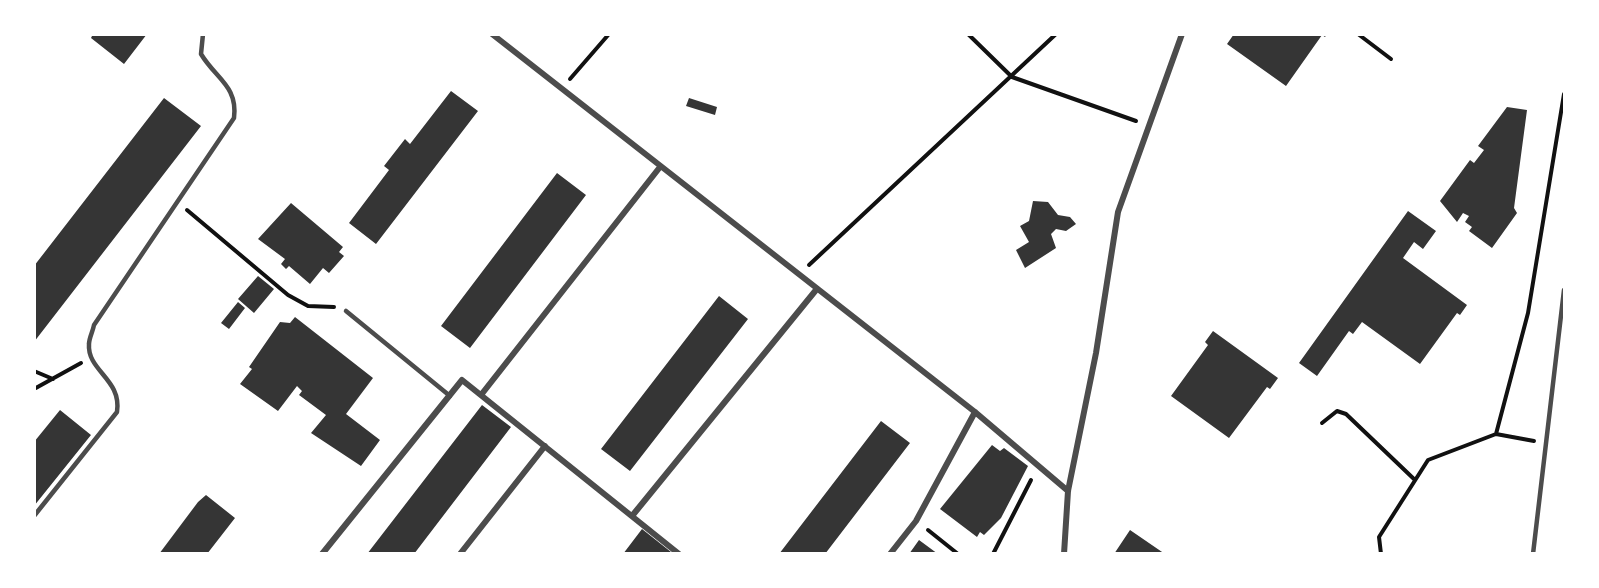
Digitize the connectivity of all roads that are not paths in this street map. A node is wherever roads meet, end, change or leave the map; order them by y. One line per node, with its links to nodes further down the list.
1 (203, 34): 13 (lane)
2 (492, 34): 4 (street)
3 (1182, 34): 12 (street)
4 (660, 167): 5 (street); 8 (street)
5 (816, 290): 10 (street); 14 (street)
6 (1564, 290): 20 (lane)
7 (346, 311): 9 (lane)
8 (481, 394): 9 (street); 11 (street)
9 (450, 396): 15 (street)
10 (975, 412): 12 (street); 18 (street)
11 (545, 446): 14 (street); 16 (street)
12 (1068, 490): 19 (street)
13 (34, 516)
14 (633, 516): 17 (street)
15 (322, 554)
16 (460, 554)
17 (679, 554)
18 (890, 554)
19 (1064, 554)
20 (1533, 554)

